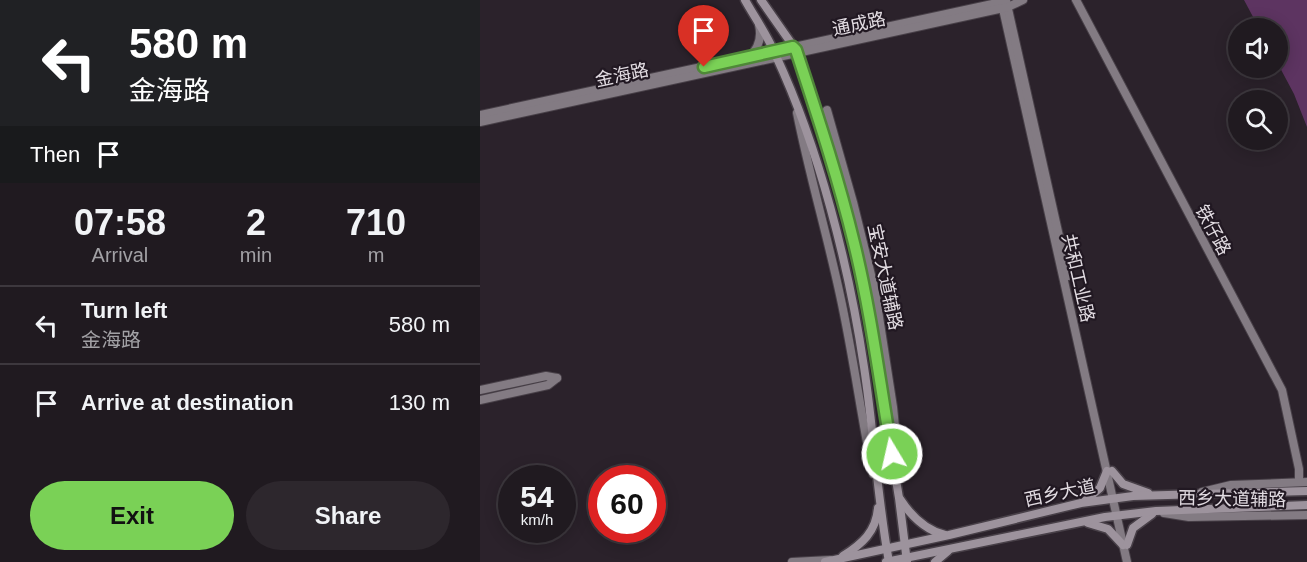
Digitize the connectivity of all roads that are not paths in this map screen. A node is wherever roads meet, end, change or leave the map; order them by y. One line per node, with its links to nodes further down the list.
1 (745, 0): 6 (main road)
2 (761, 0): 7 (main road)
3 (1023, 0): 5 (street, 通成路)
4 (1076, 0): 17 (street, 铁仔路)
5 (1005, 3): 7 (street, 通成路); 16 (street, 共和工业路)
6 (758, 24): 8 (main road); 9 (street)
7 (800, 49): 8 (street, 金海路); 15 (main road)
8 (776, 54): 9 (street, 金海路); 12 (street, 金海路); 23 (main road)
9 (749, 57): 11 (street, 金海路)
10 (827, 110): 15 (street, 宝安大道辅路)
11 (480, 115)
12 (480, 122)
13 (480, 390): 14 (street)
14 (480, 400)
15 (892, 454): 21 (main road)
16 (1109, 471): 20 (main road); 22 (street, 共和工业路); 24 (main road)
17 (1303, 482): 19 (street, 西乡大道辅路)
18 (1307, 491): 19 (main road, 西乡大道)
19 (1196, 494): 20 (main road, 西乡大道)
20 (1157, 495): 22 (main road, 西乡大道)
21 (899, 498): 30 (main road); 31 (main road)
22 (1115, 498): 24 (main road, 西乡大道); 27 (street, 共和工业路)
23 (879, 499): 33 (main road); 35 (main road)
24 (1081, 503): 30 (main road, 西乡大道)
25 (1307, 505): 26 (main road, 西乡大道)
26 (1156, 512): 27 (main road, 西乡大道); 28 (street, 西乡大道辅路); 32 (main road)
27 (1119, 515): 29 (main road, 西乡大道); 32 (street, 共和工业路)
28 (1307, 515)
29 (1081, 522): 32 (main road); 34 (main road, 西乡大道)
30 (949, 535): 31 (main road, 西乡大道)
31 (905, 544): 33 (main road, 西乡大道); 36 (main road)
32 (1125, 545): 41 (street, 共和工业路)
33 (886, 548): 35 (main road, 西乡大道); 39 (main road)
34 (951, 549): 36 (main road, 西乡大道); 40 (main road)
35 (838, 559): 37 (street); 38 (main road, 西乡大道)
36 (907, 560): 39 (main road, 西乡大道)
37 (792, 562)
38 (825, 562)
39 (888, 562)
40 (935, 562)
41 (1129, 562)

